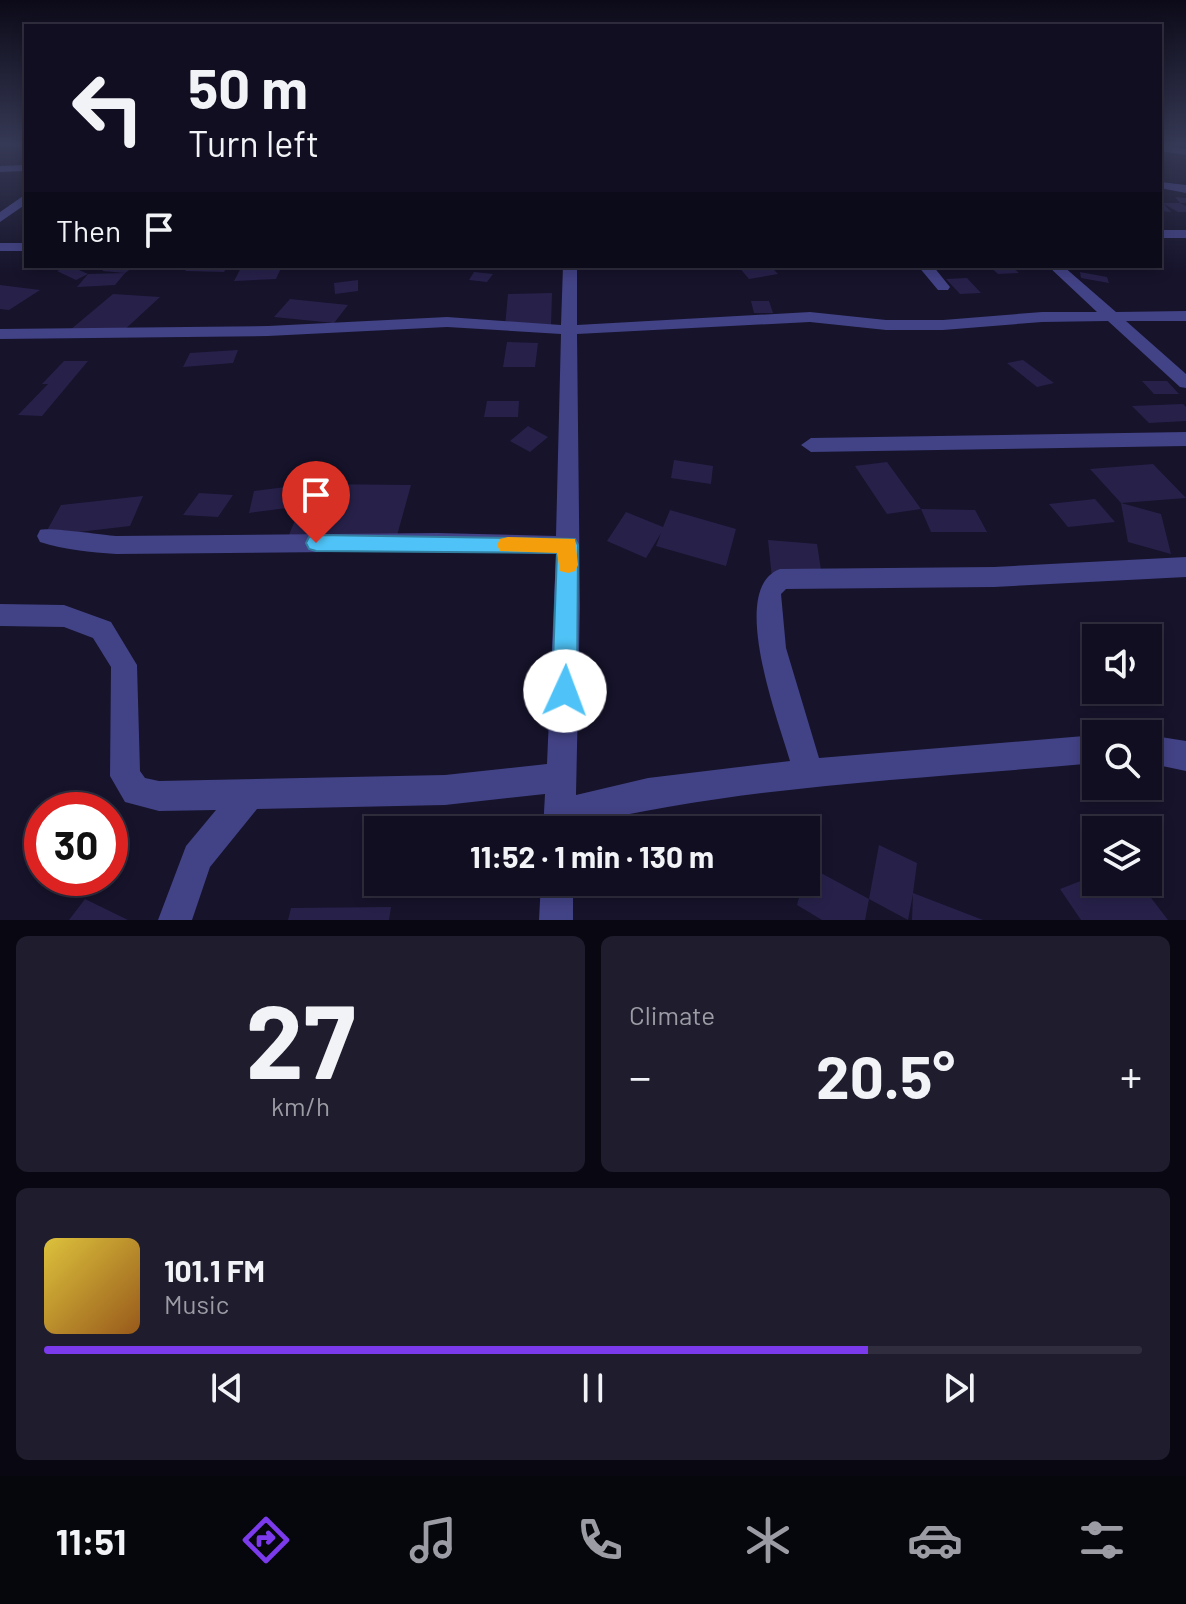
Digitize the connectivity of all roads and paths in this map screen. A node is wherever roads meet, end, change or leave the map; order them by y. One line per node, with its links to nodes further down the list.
1 (23, 202): 2 (street); 3 (street)
2 (0, 204)
3 (0, 218)
4 (1162, 234): 5 (street)
5 (1186, 234)
6 (0, 247): 7 (street)
7 (24, 247)
8 (570, 268): 14 (street)
9 (927, 268): 11 (street)
10 (1057, 268): 13 (street)
11 (943, 287)
12 (1186, 316): 13 (street)
13 (1110, 318): 14 (street); 16 (street)
14 (569, 330): 15 (street); 20 (street)
15 (0, 334)
16 (1186, 383)
17 (1186, 439): 18 (street)
18 (811, 445)
19 (48, 536): 20 (street)
20 (568, 545): 27 (street)
21 (1186, 567): 26 (street)
22 (0, 615): 28 (street)
23 (1082, 750): 26 (street)
24 (1162, 752): 25 (street)
25 (1186, 756)
26 (809, 775): 30 (street)
27 (561, 777): 28 (street); 29 (street)
28 (250, 794): 32 (street)
29 (559, 816)
30 (577, 816)
31 (557, 896): 33 (street)
32 (175, 920)
33 (556, 920)

